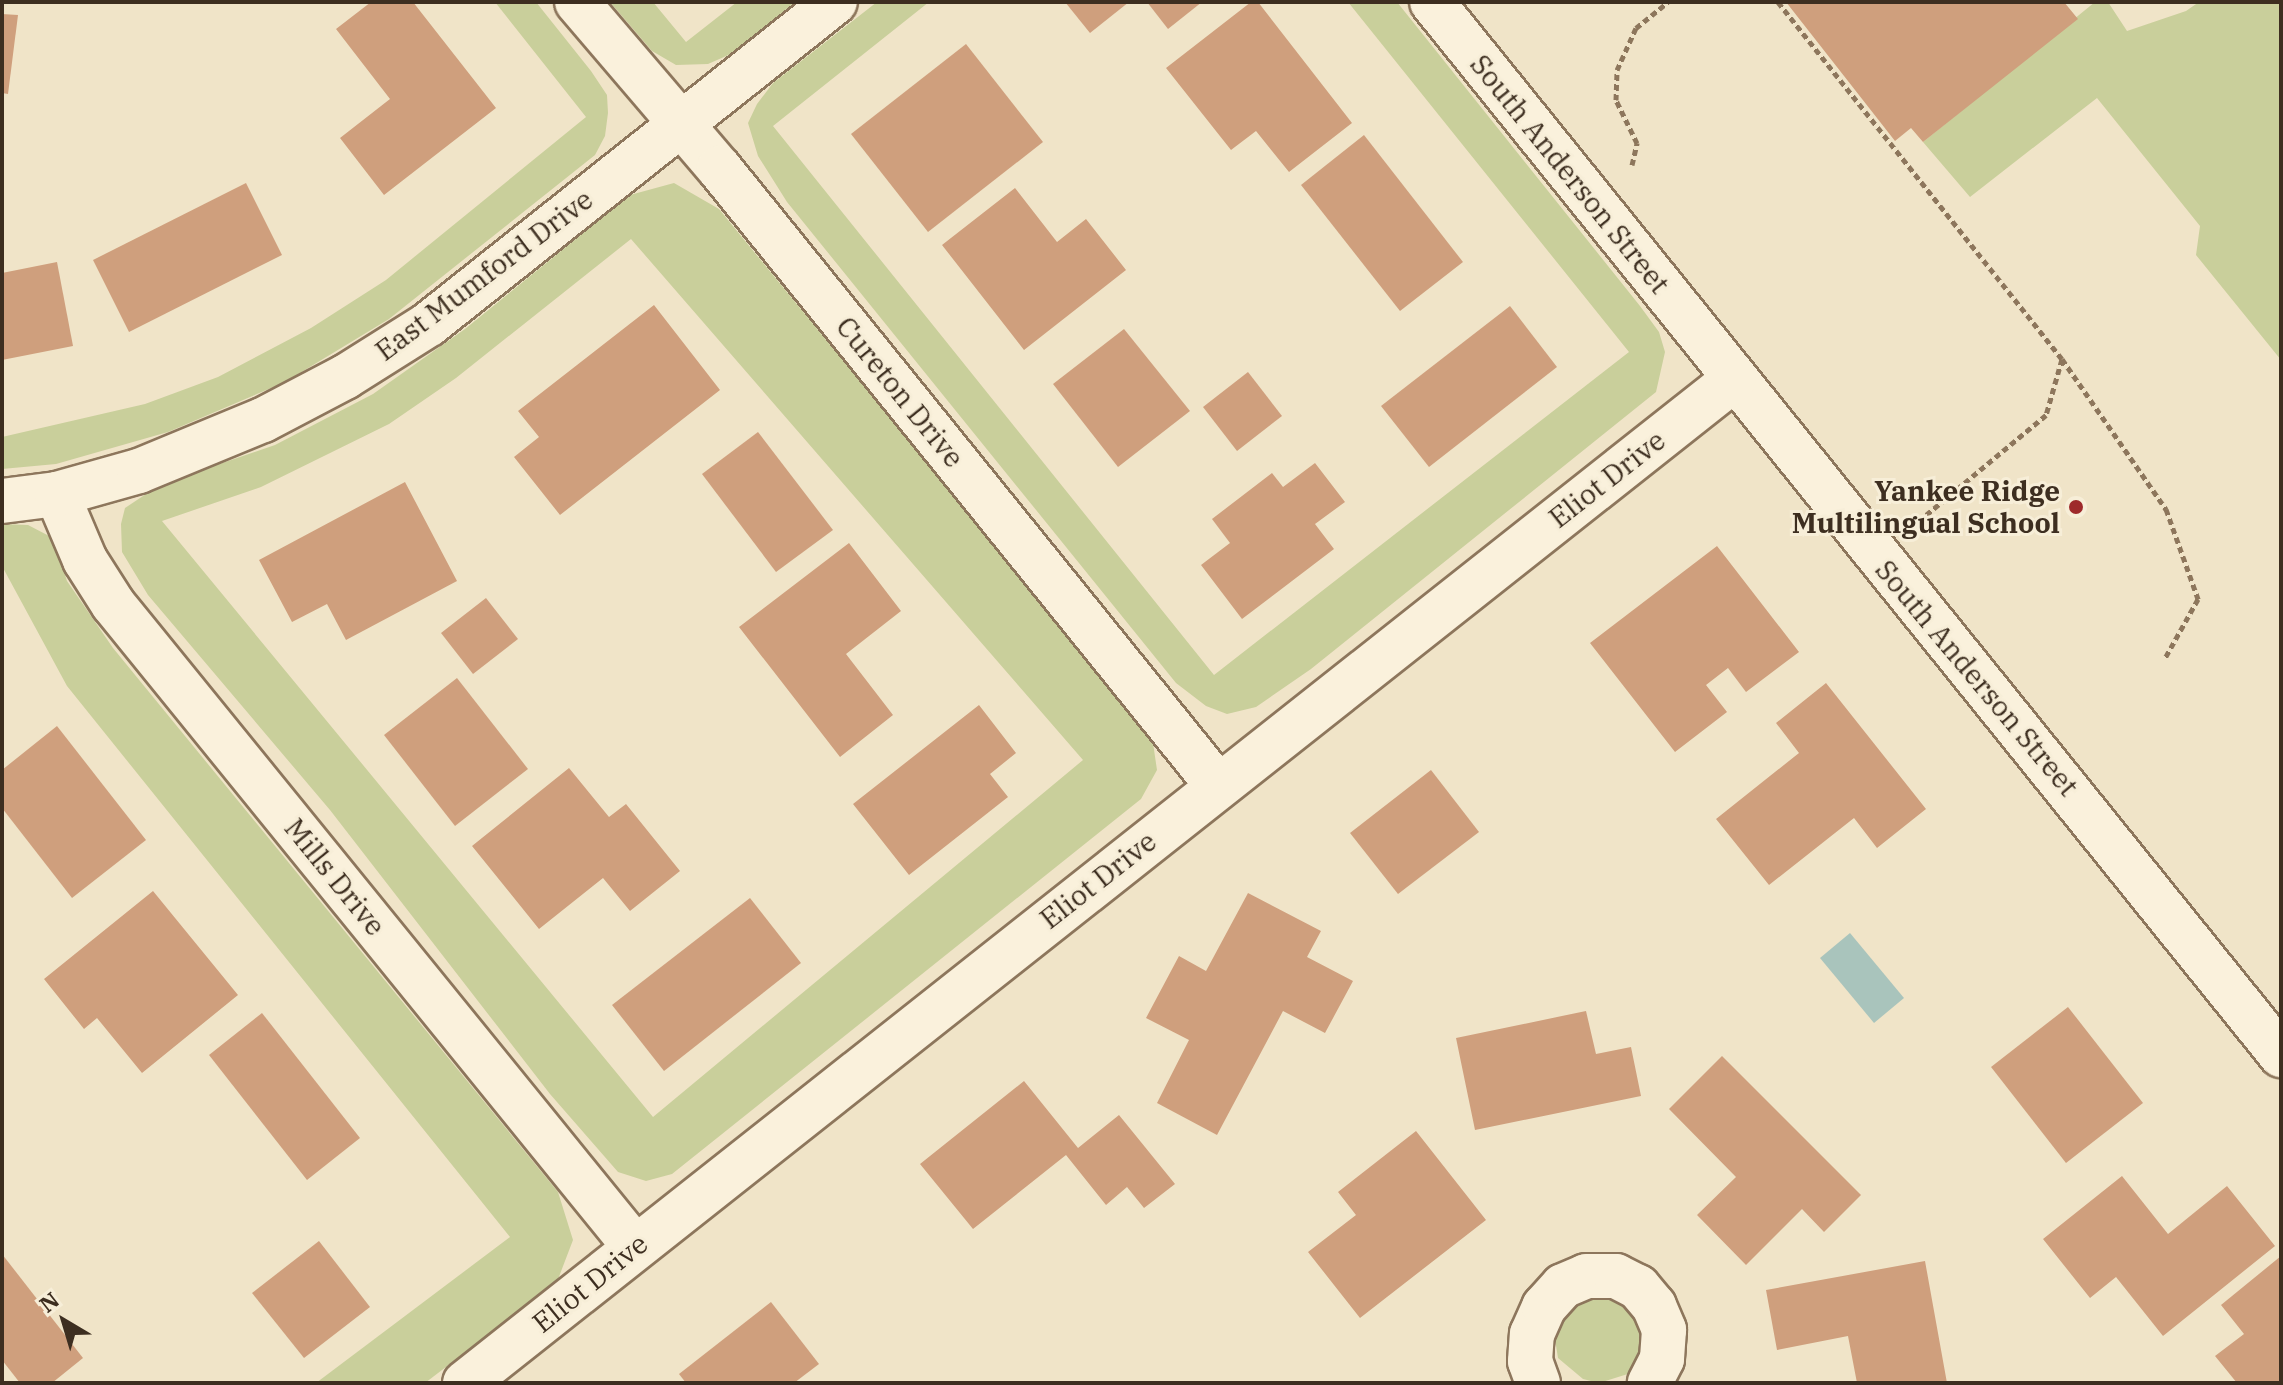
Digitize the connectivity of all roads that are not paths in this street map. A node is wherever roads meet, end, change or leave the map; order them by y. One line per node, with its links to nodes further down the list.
1 (577, 2): 4 (street, Cureton Drive)
2 (835, 2): 4 (street, East Mumford Drive)
3 (1432, 2): 5 (street, South Anderson Street)
4 (680, 125): 6 (street, East Mumford Drive); 8 (street, Cureton Drive)
5 (1733, 380): 8 (street, Eliot Drive); 9 (street, South Anderson Street)
6 (57, 494): 7 (street, East Mumford Drive); 10 (street, Mills Drive)
7 (2, 501)
8 (1218, 786): 10 (street, Eliot Drive)
9 (2281, 1055)
10 (635, 1247): 11 (street, Eliot Drive)
11 (465, 1383)
12 (1538, 1383): 13 (street)
13 (1650, 1383)

